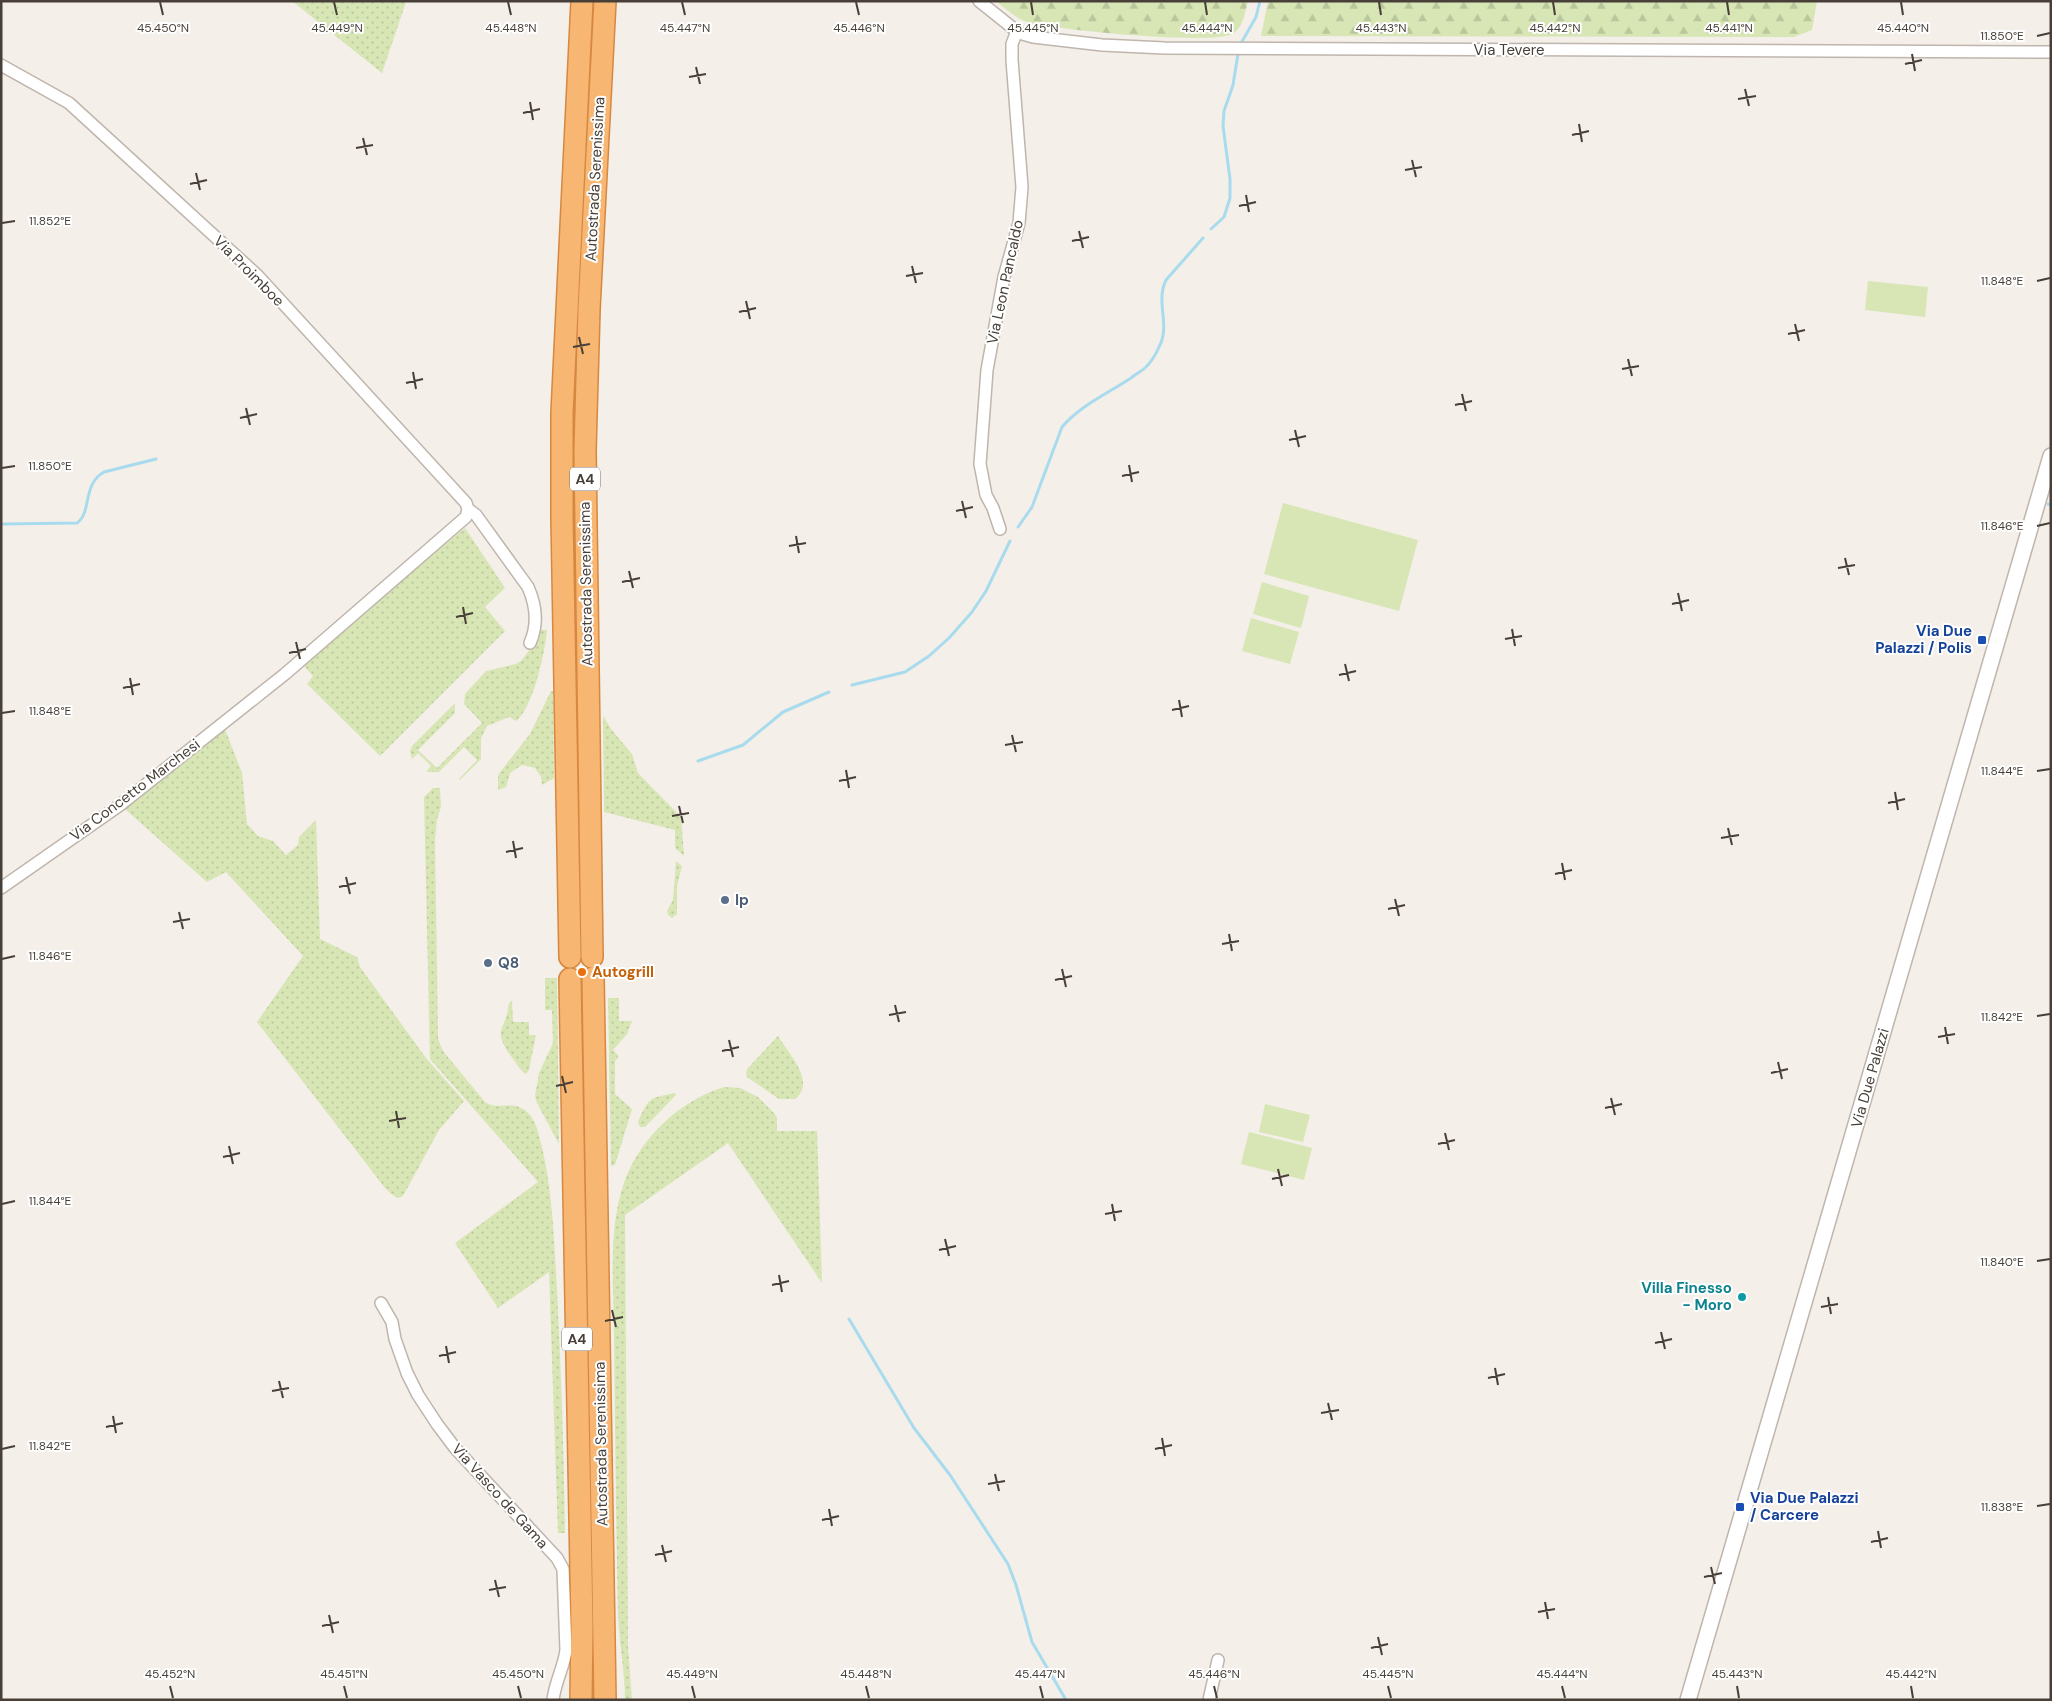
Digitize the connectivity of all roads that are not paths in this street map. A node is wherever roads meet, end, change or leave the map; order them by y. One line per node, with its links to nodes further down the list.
1 (582, 1): 12 (highway, Autostrada Serenissima / A4)
2 (605, 1): 18 (highway, Autostrada Serenissima / A4)
3 (979, 1): 4 (street, Via Tevere)
4 (1017, 31): 5 (street, Via Tevere); 9 (street, Via Leon Pancaldo)
5 (2051, 52)
6 (1, 65): 8 (street, Via Proimboe)
7 (2051, 456): 20 (street, Via Due Palazzi)
8 (468, 509): 10 (street, Via Proimboe); 11 (street, Via Concetto Marchesi)
9 (1000, 529)
10 (530, 643)
11 (1, 888)
12 (570, 957)
13 (570, 979): 17 (highway, Autostrada Serenissima / A4)
14 (381, 1303): 16 (street, Via Vasco de Gama)
15 (1218, 1660): 19 (street)
16 (552, 1700)
17 (581, 1700)
18 (605, 1700)
19 (1209, 1700)
20 (1688, 1700)

